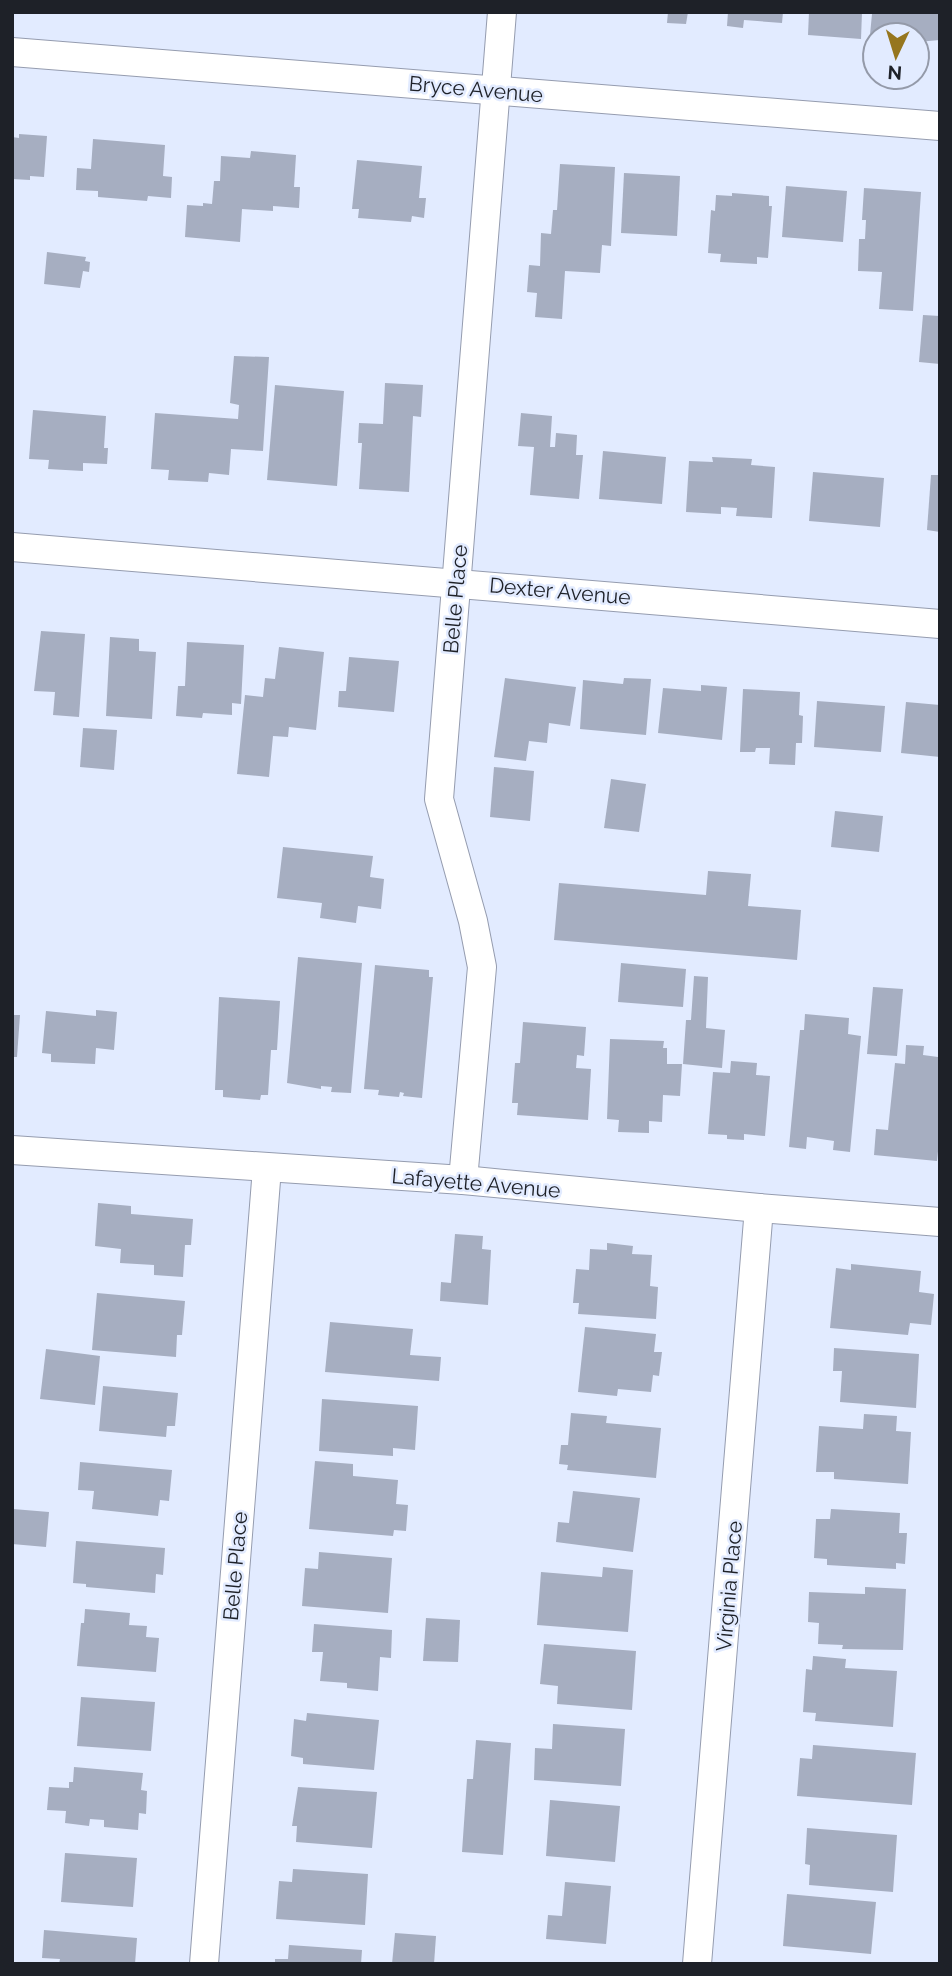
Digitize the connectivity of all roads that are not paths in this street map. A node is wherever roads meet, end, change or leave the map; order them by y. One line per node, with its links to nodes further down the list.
1 (502, 12): 3 (street, Belle Place)
2 (12, 52): 3 (street, Bryce Avenue)
3 (496, 91): 4 (street, Bryce Avenue); 6 (street, Belle Place)
4 (940, 126)
5 (12, 547): 6 (street, Dexter Avenue)
6 (457, 583): 7 (street, Dexter Avenue); 10 (street, Belle Place)
7 (940, 624)
8 (12, 1150): 9 (street, Lafayette Avenue)
9 (267, 1168): 10 (street, Lafayette Avenue); 13 (street, Belle Place)
10 (463, 1180): 11 (street, Lafayette Avenue)
11 (759, 1208): 12 (street, Lafayette Avenue); 14 (street, Virginia Place)
12 (940, 1222)
13 (204, 1964)
14 (697, 1964)

